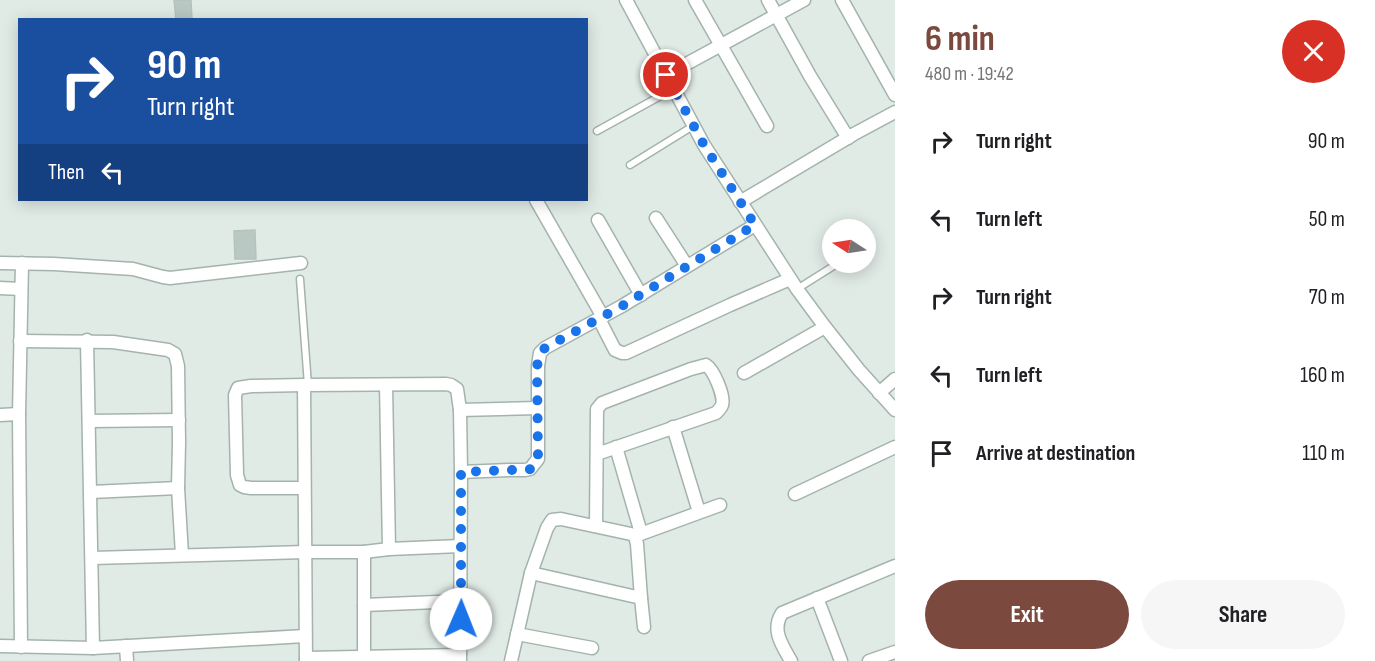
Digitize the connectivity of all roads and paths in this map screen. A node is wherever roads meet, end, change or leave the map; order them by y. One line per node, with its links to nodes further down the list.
1 (626, 0): 8 (street)
2 (695, 0): 7 (street)
3 (768, 0): 6 (street)
4 (804, 0): 6 (street)
5 (842, 0): 10 (street)
6 (776, 15): 7 (street); 15 (street)
7 (720, 45): 8 (street); 13 (street)
8 (666, 75): 9 (street)
9 (673, 89): 12 (street); 14 (lane)
10 (895, 95)
11 (895, 112): 15 (street)
12 (693, 126): 16 (lane); 18 (street)
13 (767, 126)
14 (597, 131)
15 (848, 138): 18 (street)
16 (630, 165)
17 (537, 201): 32 (street)
18 (740, 202): 21 (street)
19 (656, 218): 25 (street)
20 (598, 220): 31 (street)
21 (755, 225): 25 (street); 28 (street)
22 (0, 263): 23 (street)
23 (22, 263): 24 (street); 30 (street)
24 (300, 263)
25 (687, 266): 31 (street)
26 (822, 270): 28 (lane)
27 (300, 279): 38 (lane)
28 (793, 284): 32 (street); 33 (street)
29 (0, 288): 30 (street)
30 (21, 289): 35 (street)
31 (641, 295): 32 (street)
32 (601, 318): 41 (street)
33 (825, 327): 36 (street); 40 (street)
34 (87, 340): 35 (street); 46 (street); 47 (street)
35 (20, 341): 44 (street)
36 (744, 373)
37 (895, 379): 40 (street)
38 (306, 385): 39 (street); 54 (street); 54 (street)
39 (386, 385): 42 (street); 62 (street)
40 (879, 393): 43 (street)
41 (538, 408): 42 (street); 52 (street)
42 (460, 410): 52 (street)
43 (895, 410)
44 (19, 414): 45 (street); 78 (street)
45 (0, 415)
46 (179, 420): 47 (street); 53 (street)
47 (89, 421): 55 (street)
48 (673, 427): 49 (street); 51 (street); 58 (street)
49 (616, 447): 51 (street); 60 (street)
50 (895, 447): 56 (street)
51 (597, 454): 59 (street)
52 (461, 472): 61 (street)
53 (178, 488): 55 (street); 65 (street)
54 (304, 488): 63 (street)
55 (91, 492): 66 (street)
56 (795, 494)
57 (720, 505): 58 (street)
58 (699, 512): 60 (street)
59 (596, 526): 60 (street); 68 (street)
60 (638, 535): 69 (street)
61 (460, 546): 62 (street); 71 (street)
62 (389, 549): 64 (street)
63 (305, 552): 64 (street); 65 (street); 75 (street)
64 (364, 552): 72 (street)
65 (182, 555): 66 (street)
66 (92, 558): 79 (street)
67 (895, 566): 70 (street)
68 (531, 573): 69 (street); 74 (street)
69 (641, 598): 73 (street)
70 (817, 598): 87 (street); 88 (street)
71 (461, 602): 72 (street); 82 (street)
72 (364, 605): 83 (street)
73 (644, 627)
74 (517, 634): 80 (street); 86 (street)
75 (305, 636): 77 (street); 84 (street)
76 (0, 646): 78 (street)
77 (126, 646): 79 (street); 85 (street)
78 (21, 647): 79 (street)
79 (93, 648)
80 (592, 648)
81 (895, 652): 89 (street)
82 (460, 658): 83 (street)
83 (364, 659): 84 (street)
84 (306, 660)
85 (127, 661)
86 (511, 661)
87 (791, 661)
88 (841, 661)
89 (869, 661)

